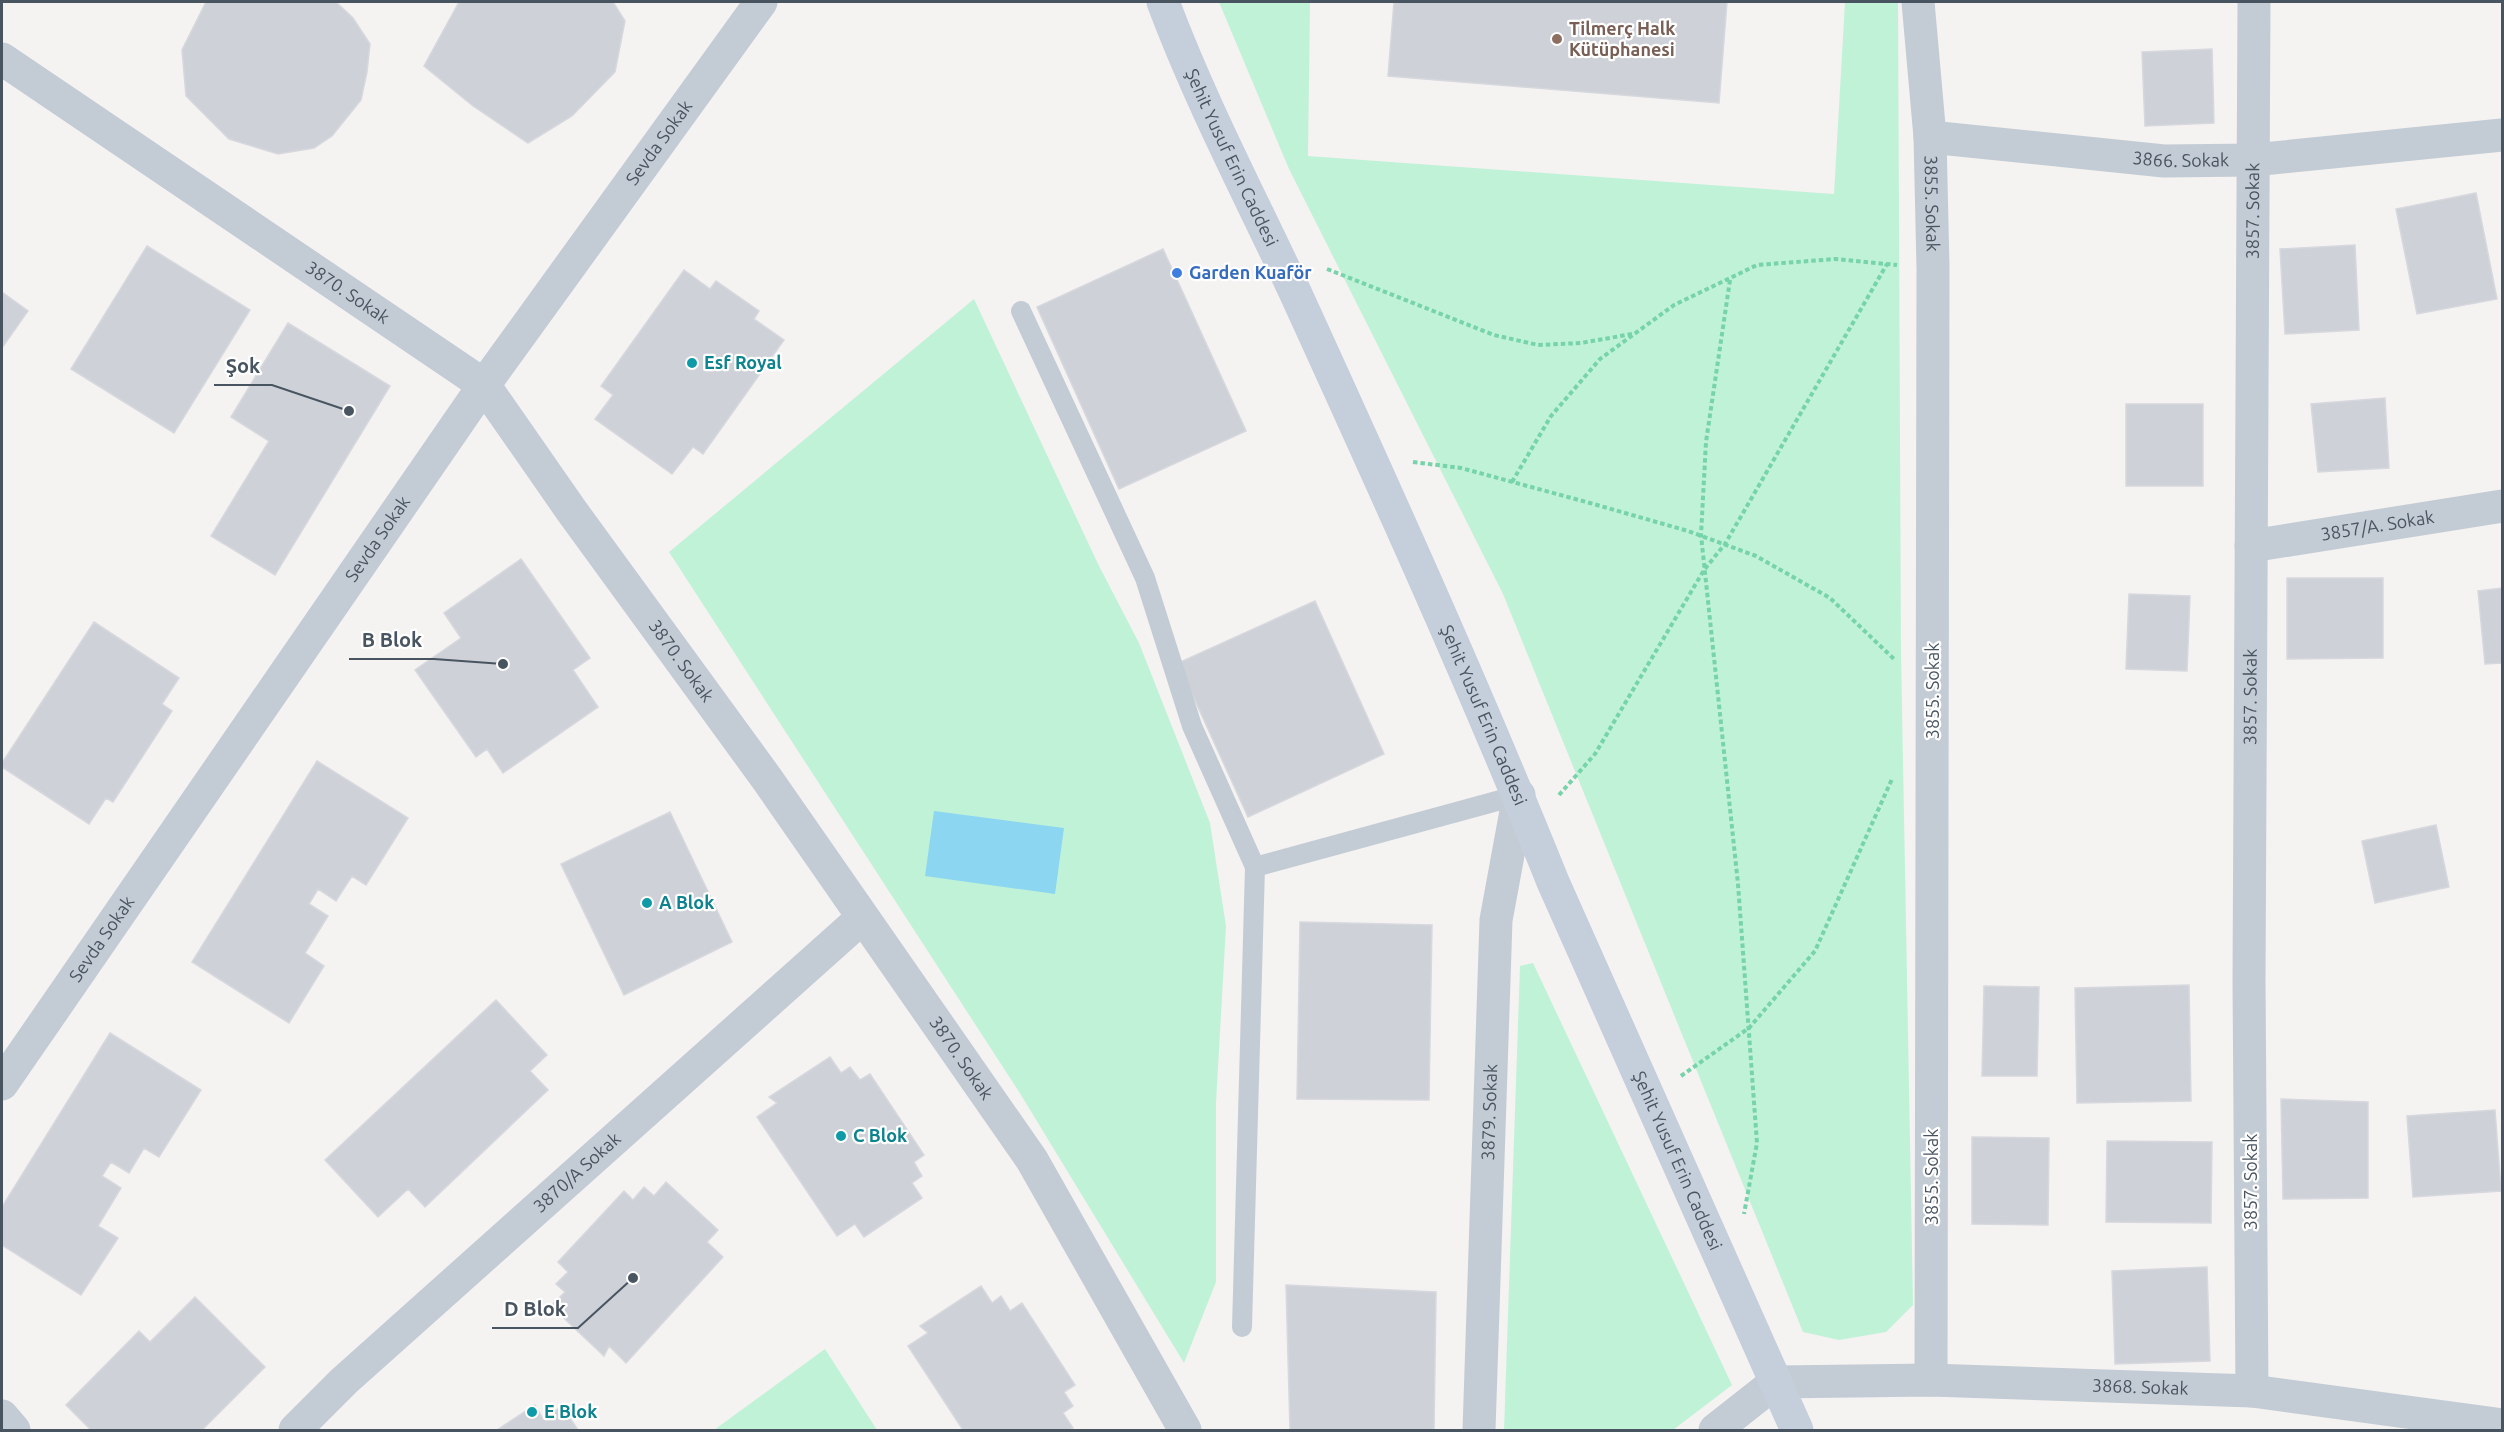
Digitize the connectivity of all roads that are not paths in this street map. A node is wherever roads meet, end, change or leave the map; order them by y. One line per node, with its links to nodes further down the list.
1 (761, 2): 10 (street, Sevda Sokak)
2 (1163, 2): 13 (street, Şehit Yusuf Erin Caddesi)
3 (1918, 2): 7 (street, 3855. Sokak)
4 (2254, 2): 8 (street, 3857. Sokak)
5 (2, 59): 10 (street, 3870. Sokak)
6 (2502, 135): 8 (street, 3866. Sokak)
7 (1930, 137): 8 (street, 3866. Sokak); 18 (street, 3855. Sokak)
8 (2253, 160): 12 (street, 3857. Sokak)
9 (1021, 311): 14 (lane)
10 (484, 385): 15 (street, 3870. Sokak); 16 (street, Sevda Sokak)
11 (2502, 506): 12 (street, 3857/A. Sokak)
12 (2251, 546): 20 (street, 3857. Sokak)
13 (1519, 795): 14 (lane); 19 (street, Şehit Yusuf Erin Caddesi); 26 (street, 3879. Sokak)
14 (1255, 867): 17 (lane)
15 (862, 918): 24 (street, 3870/A Sokak); 25 (street, 3870. Sokak)
16 (2, 1084)
17 (1242, 1327)
18 (1931, 1380): 19 (street, 3868. Sokak); 20 (street, 3868. Sokak)
19 (1776, 1382): 27 (street); 28 (street, Şehit Yusuf Erin Caddesi)
20 (2252, 1391): 22 (street, 3868. Sokak)
21 (2, 1416): 23 (street)
22 (2502, 1425)
23 (14, 1431)
24 (295, 1431)
25 (1185, 1431)
26 (1479, 1431)
27 (1715, 1431)
28 (1797, 1431)

